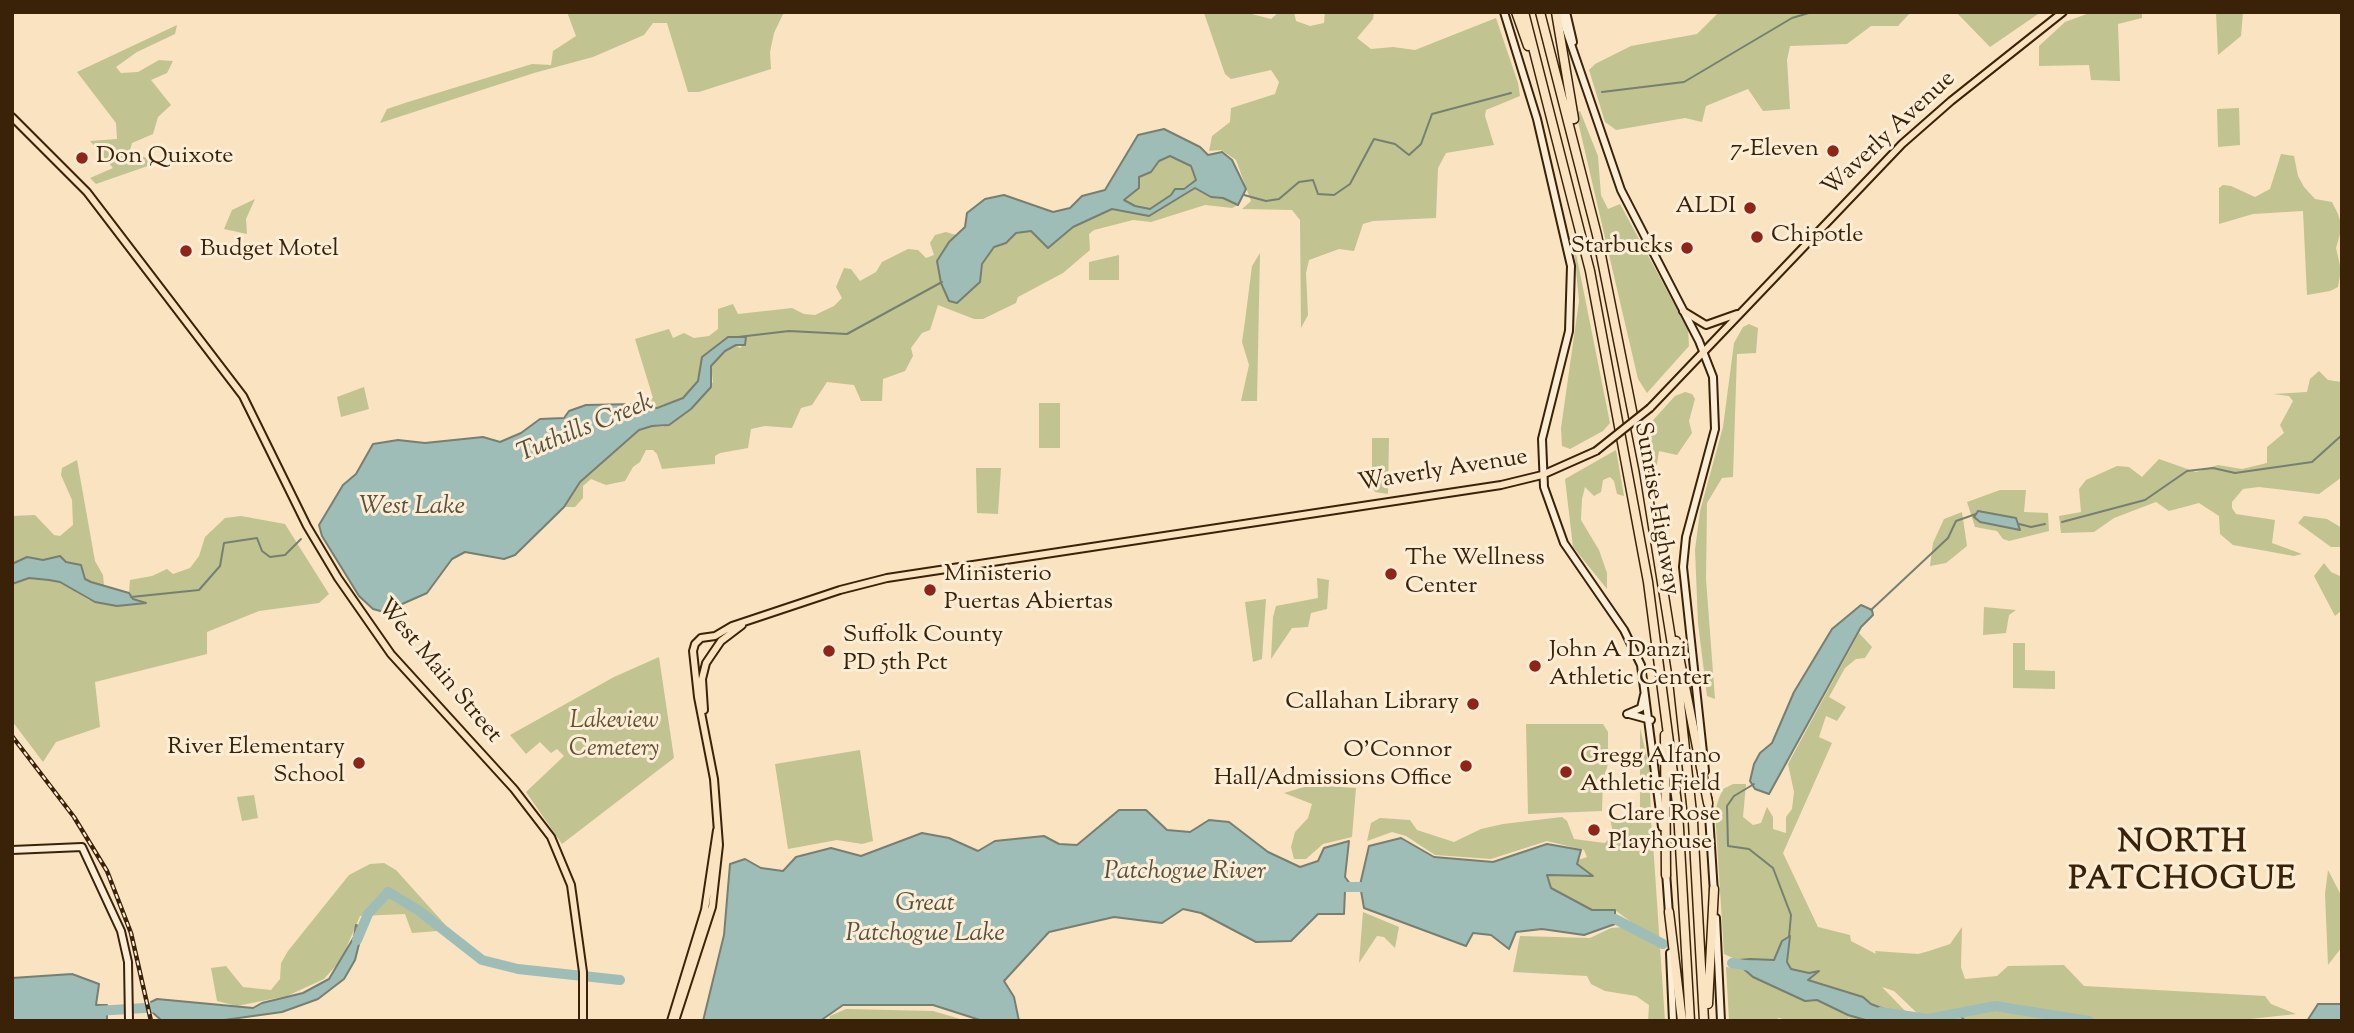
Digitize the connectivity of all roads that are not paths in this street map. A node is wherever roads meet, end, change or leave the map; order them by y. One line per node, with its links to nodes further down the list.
1 (1504, 12): 15 (main road)
2 (1516, 12): 9 (highway)
3 (1524, 12): 9 (highway, Sunrise Highway)
4 (1540, 12): 11 (highway, Sunrise Highway)
5 (1558, 12): 8 (main road); 11 (highway)
6 (1566, 12): 8 (main road)
7 (2063, 12): 13 (main road, Waverly Avenue)
8 (1575, 62): 12 (main road)
9 (1544, 84): 23 (highway, Sunrise Highway)
10 (12, 117): 32 (main road, West Main Street)
11 (1580, 160): 16 (highway, Sunrise Highway)
12 (1683, 310): 13 (main road); 14 (main road)
13 (1742, 311): 14 (main road, Waverly Avenue)
14 (1704, 352): 15 (main road, Waverly Avenue, bridge); 26 (main road)
15 (1542, 475): 17 (main road, Waverly Avenue); 22 (main road)
16 (1661, 577): 26 (highway); 37 (highway, Sunrise Highway)
17 (746, 622): 18 (main road, Waverly Avenue); 19 (main road, Waverly Avenue)
18 (706, 638): 19 (main road); 20 (main road)
19 (714, 648): 21 (main road)
20 (695, 655): 21 (main road); 24 (main road)
21 (710, 656): 24 (main road)
22 (1644, 676): 25 (main road); 25 (main road)
23 (1665, 696): 28 (highway); 36 (highway, Sunrise Highway)
24 (705, 719): 33 (main road)
25 (1651, 720): 28 (main road)
26 (1708, 803): 29 (main road)
27 (12, 850): 31 (main road)
28 (1666, 875): 30 (main road)
29 (1714, 889): 37 (highway); 38 (main road)
30 (1668, 912): 34 (main road); 35 (highway)
31 (129, 1018)
32 (583, 1021)
33 (673, 1021)
34 (1673, 1021)
35 (1682, 1021)
36 (1690, 1021)
37 (1705, 1021)
38 (1721, 1021)

